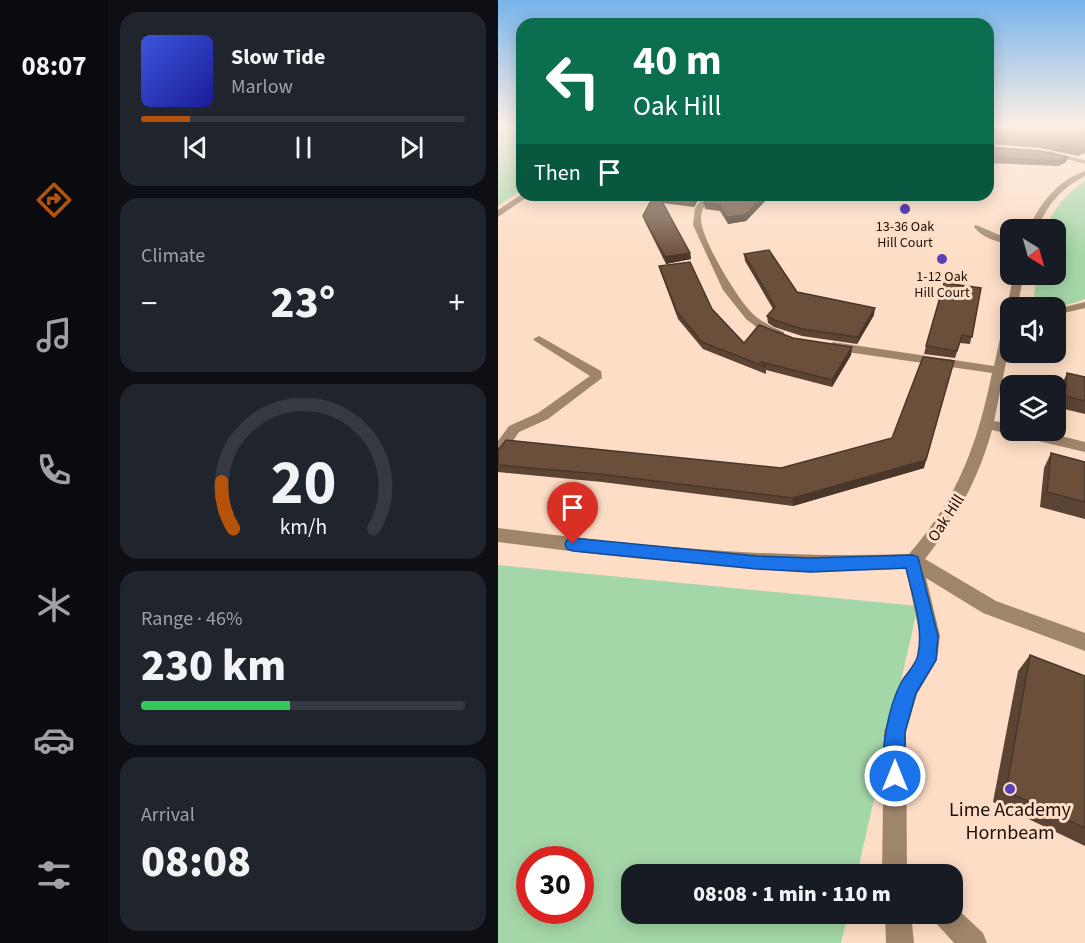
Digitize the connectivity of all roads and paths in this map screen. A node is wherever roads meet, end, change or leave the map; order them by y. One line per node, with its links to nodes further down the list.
1 (1085, 173): 5 (street)
2 (517, 201): 4 (street)
3 (702, 201): 10 (street)
4 (498, 214)
5 (1037, 219)
6 (978, 227): 7 (street)
7 (1000, 239)
8 (1085, 305): 9 (street)
9 (1066, 310)
10 (790, 338)
11 (539, 339): 19 (street)
12 (824, 344): 14 (street)
13 (1000, 363): 14 (street, Oak Hill)
14 (999, 370): 15 (street, Oak Hill)
15 (987, 424): 16 (street); 21 (street, Oak Hill)
16 (1000, 427)
17 (1060, 441): 18 (street)
18 (1085, 447)
19 (498, 451)
20 (498, 535): 21 (street)
21 (913, 561): 22 (street); 23 (street)
22 (1085, 642)
23 (897, 864)
24 (899, 924): 26 (street)
25 (955, 924): 27 (street)
26 (900, 943)
27 (973, 943)

